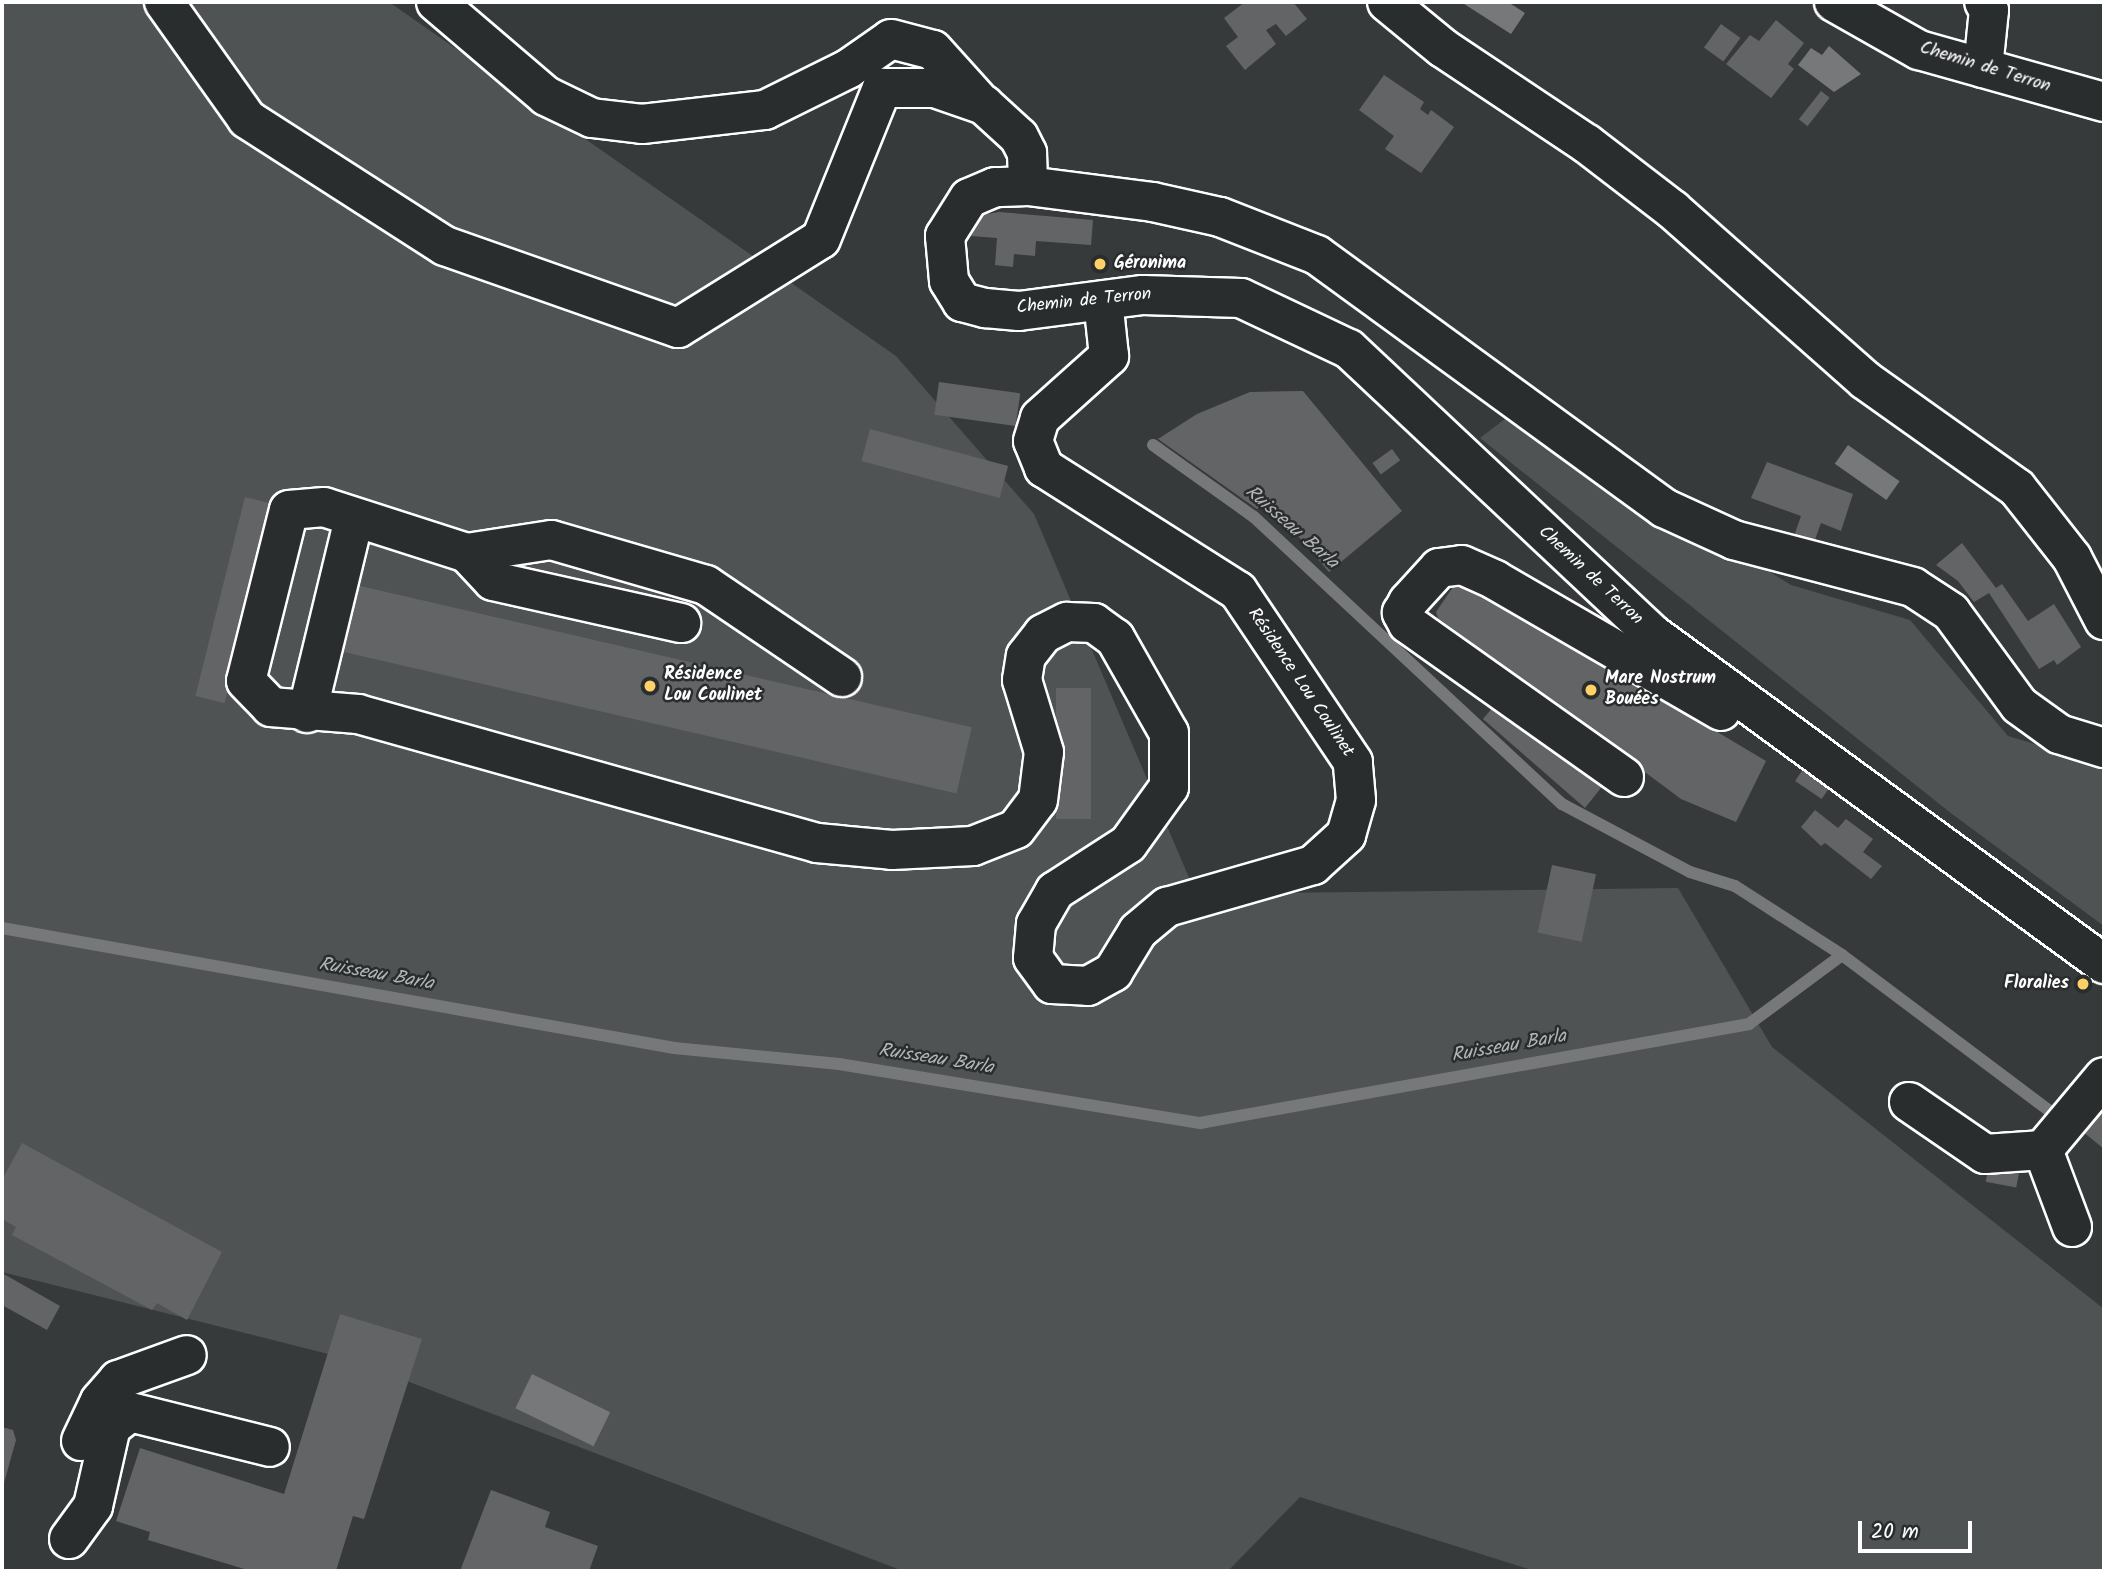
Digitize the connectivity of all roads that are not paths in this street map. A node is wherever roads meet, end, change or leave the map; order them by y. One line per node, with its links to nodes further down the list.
1 (164, 2): 8 (street)
2 (436, 2): 8 (street)
3 (1387, 2): 13 (street)
4 (1833, 2): 6 (street, Chemin de Terron)
5 (1984, 2): 6 (street)
6 (1983, 68): 7 (street, Chemin de Terron)
7 (2104, 102)
8 (984, 105): 9 (street)
9 (1028, 186): 10 (street, Chemin de Terron); 18 (street, Chemin de Terron)
10 (1104, 300): 16 (street, Résidence Lou Coulinet); 17 (street, Chemin de Terron)
11 (354, 519): 12 (street, Résidence Lou Coulinet); 16 (street); 16 (street, Résidence Lou Coulinet)
12 (467, 553): 14 (street); 15 (street, Résidence Lou Coulinet)
13 (2104, 620)
14 (681, 623)
15 (842, 677)
16 (307, 713)
17 (1777, 724): 19 (street); 20 (street, Chemin de Terron)
18 (2104, 748)
19 (1624, 777)
20 (2104, 964)
21 (2104, 1077): 23 (street)
22 (1909, 1102): 23 (street)
23 (2043, 1150): 24 (street)
24 (2072, 1227)
25 (187, 1355): 27 (street)
26 (270, 1447): 27 (street)
27 (69, 1555)

